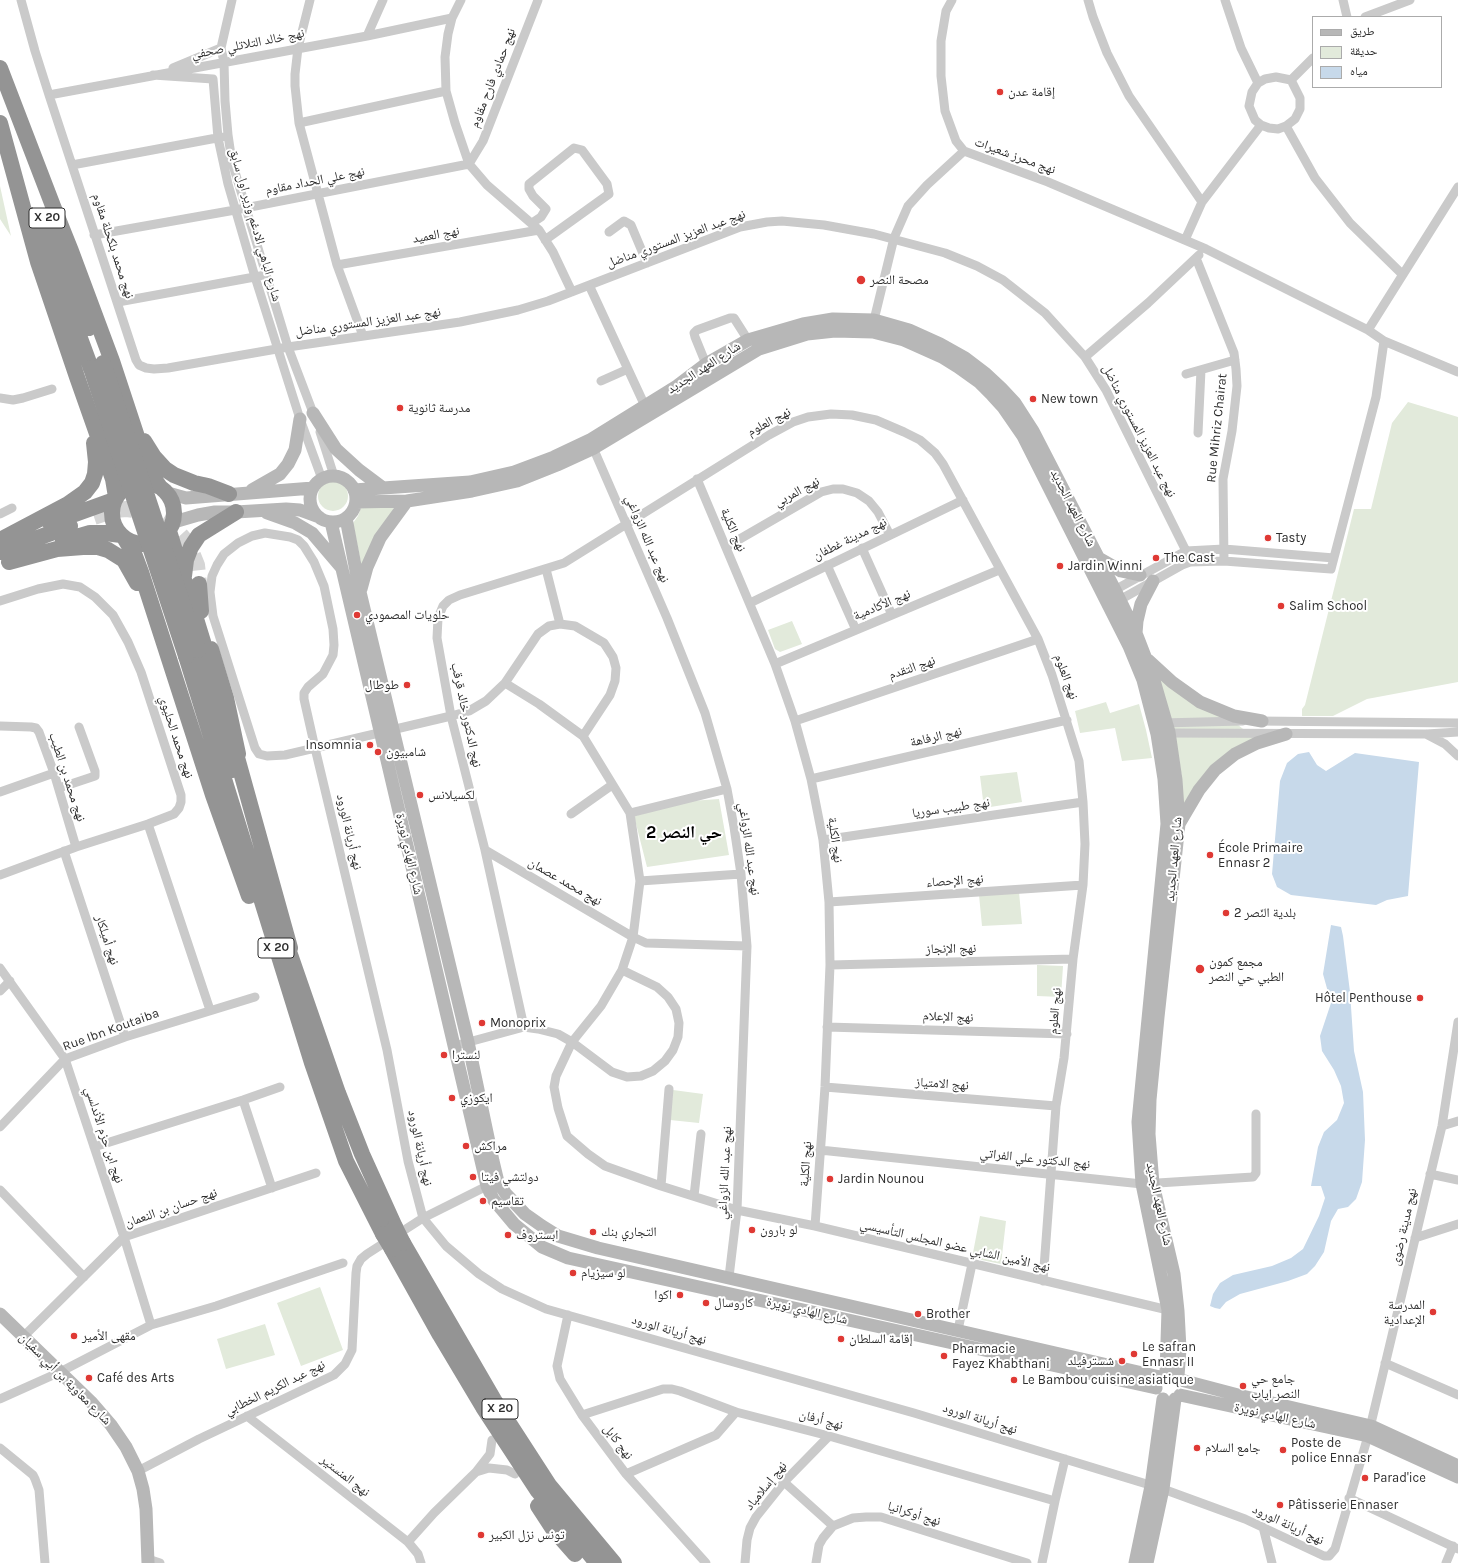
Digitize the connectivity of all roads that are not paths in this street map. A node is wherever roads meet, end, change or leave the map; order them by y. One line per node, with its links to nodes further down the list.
1 (21, 0): 25 (street, نهج محمد بلكحلة مقاوم)
2 (232, 0): 16 (street)
3 (310, 0): 17 (street)
4 (383, 0): 15 (street)
5 (461, 0): 14 (street)
6 (538, 0): 34 (street, نهج حمادي فارح مقاوم)
7 (952, 0): 33 (street)
8 (1088, 0): 38 (street)
9 (1225, 0): 23 (street)
10 (1342, 0): 12 (street)
11 (1410, 0): 13 (street)
12 (1347, 16)
13 (1368, 16)
14 (452, 18): 15 (street, نهج خالد التلاتلي صحفي); 24 (street)
15 (367, 36): 17 (street, نهج خالد التلاتلي صحفي)
16 (221, 48): 19 (street, شارع الباهي الادغم وزير اول سابق); 21 (street)
17 (298, 48): 19 (street, نهج خالد التلاتلي صحفي); 28 (street)
18 (1312, 59): 22 (street)
19 (224, 62): 21 (street, نهج خالد التلاتلي صحفي); 31 (street, شارع الباهي الادغم وزير اول سابق)
20 (0, 69): 68 (highway, X 20); 79 (highway)
21 (153, 76): 25 (street, نهج خالد التلاتلي صحفي); 32 (street, شارع الباهي الادغم وزير اول سابق)
22 (1291, 80): 23 (street); 30 (street)
23 (1258, 84): 29 (street)
24 (446, 91): 28 (street); 34 (street)
25 (49, 95): 35 (street, نهج محمد بلكحلة مقاوم)
26 (0, 111): 68 (highway, X 20)
27 (0, 123): 73 (highway)
28 (299, 123): 37 (street)
29 (1261, 125): 30 (street); 38 (street)
30 (1286, 126): 52 (street)
31 (228, 135): 32 (street); 39 (street, شارع الباهي الادغم وزير اول سابق)
32 (218, 138): 35 (street); 40 (street, شارع الباهي الادغم وزير اول سابق)
33 (964, 151): 45 (street, نهج محرز شعيرات); 47 (street, نهج محرز شعيرات)
34 (469, 164): 37 (street, نهج علي الحداد مقاوم); 41 (street)
35 (72, 165): 44 (street, نهج محمد بلكحلة مقاوم)
36 (1458, 187): 52 (street)
37 (318, 193): 39 (street, نهج علي الحداد مقاوم); 51 (street)
38 (1202, 202): 47 (street)
39 (246, 208): 40 (street, نهج علي الحداد مقاوم); 53 (street, شارع الباهي الادغم وزير اول سابق)
40 (235, 210): 44 (street, نهج علي الحداد مقاوم); 54 (street, شارع الباهي الادغم وزير اول سابق)
41 (532, 223): 42 (street); 46 (street)
42 (539, 230): 46 (street); 51 (street, نهج العميد)
43 (609, 232): 50 (street)
44 (94, 234): 57 (street, نهج محمد بلكحلة مقاوم)
45 (894, 238): 50 (street, نهج عبد العزيز المستوري مناضل); 58 (street, نهج محرز شعيرات); 65 (street, نهج عبد العزيز المستوري مناضل)
46 (545, 240): 56 (street)
47 (1185, 240): 48 (street, نهج محرز شعيرات)
48 (1206, 249): 49 (street); 59 (street, نهج محرز شعيرات)
49 (1196, 258): 65 (street); 66 (street, Rue Mihriz Chairat)
50 (647, 263): 55 (street, نهج عبد العزيز المستوري مناضل)
51 (337, 265): 60 (street)
52 (1402, 274): 59 (street)
53 (265, 275): 54 (street); 63 (street, شارع الباهي الادغم وزير اول سابق)
54 (255, 277): 57 (street); 64 (street, شارع الباهي الادغم وزير اول سابق)
55 (589, 285): 56 (street, نهج عبد العزيز المستوري مناضل); 69 (street)
56 (572, 292): 60 (street, نهج عبد العزيز المستوري مناضل)
57 (118, 302): 64 (street, نهج محمد بلكحلة مقاوم)
58 (873, 326): 61 (main road, شارع العهد الجديد); 82 (main road, شارع العهد الجديد); 109 (main road, شارع العهد الجديد); 122 (main road, شارع العهد الجديد)
59 (1368, 330): 62 (street, نهج محرز شعيرات)
60 (363, 336): 63 (street, نهج عبد العزيز المستوري مناضل)
61 (748, 340): 67 (main road, شارع العهد الجديد); 67 (street)
62 (1384, 341): 71 (street, نهج محرز شعيرات); 110 (street)
63 (288, 347): 64 (street, نهج عبد العزيز المستوري مناضل); 78 (street, شارع الباهي الادغم وزير اول سابق)
64 (278, 349): 80 (street, شارع الباهي الادغم وزير اول سابق)
65 (1085, 357): 107 (street, نهج عبد العزيز المستوري مناضل)
66 (1235, 360): 70 (street); 106 (street, Rue Mihriz Chairat)
67 (706, 364): 77 (main road, شارع العهد الجديد)
68 (97, 366): 130 (highway, X 20, bridge)
69 (628, 369): 74 (street); 77 (street)
70 (1201, 370): 72 (street); 81 (street)
71 (1457, 371)
72 (1186, 374)
73 (77, 378): 90 (highway); 108 (highway)
74 (601, 381)
75 (52, 389): 76 (street)
76 (0, 398)
77 (645, 406): 82 (main road, شارع العهد الجديد)
78 (313, 413): 84 (street, شارع الباهي الادغم وزير اول سابق); 85 (main road)
79 (132, 418): 86 (highway); 88 (highway)
80 (300, 419): 84 (street, شارع الباهي الادغم وزير اول سابق); 87 (main road)
81 (1198, 433)
82 (592, 444): 85 (main road, شارع العهد الجديد); 92 (main road, شارع العهد الجديد); 100 (street, نهج عبد الله الزواغي)
83 (697, 479): 91 (street, نهج العلوم); 100 (street, نهج العلوم); 104 (street, نهج الكلية)
84 (323, 481): 87 (main road); 89 (main road); 99 (main road)
85 (383, 488): 89 (main road, شارع العهد الجديد)
86 (164, 490): 88 (main road); 90 (highway); 101 (highway)
87 (248, 493): 88 (main road)
88 (229, 494)
89 (355, 496): 92 (main road, شارع العهد الجديد); 98 (main road)
90 (115, 499): 103 (highway); 108 (highway)
91 (963, 500): 102 (street, نهج مدينة غطفان); 116 (street, نهج العلوم)
92 (407, 501): 121 (main road)
93 (12, 508): 96 (street)
94 (257, 510): 95 (main road); 99 (main road); 114 (main road)
95 (236, 512): 101 (main road); 118 (highway)
96 (0, 514)
97 (94, 517): 108 (highway)
98 (346, 518): 99 (main road); 121 (main road, شارع الهادي نويرة)
99 (325, 519): 114 (main road, شارع الهادي نويرة)
100 (627, 524): 115 (street, نهج الدكتور خالد قرقب); 155 (street, نهج عبد الله الزواغي)
101 (171, 526): 103 (highway); 118 (highway)
102 (890, 535): 104 (street, نهج المربي); 105 (street, نهج مدينة غطفان)
103 (123, 537): 108 (highway); 133 (highway)
104 (726, 547): 124 (street, نهج الكلية)
105 (862, 548): 113 (street, نهج مدينة غطفان); 125 (street)
106 (1224, 549): 107 (street); 110 (street); 111 (street, Rue Mihriz Chairat)
107 (1186, 551): 112 (street, نهج عبد العزيز المستوري مناضل); 117 (street)
108 (2, 552): 133 (highway)
109 (1099, 558): 117 (main road); 122 (main road, شارع العهد الجديد)
110 (1334, 558): 111 (street)
111 (1224, 561): 112 (street)
112 (1190, 562): 119 (street)
113 (828, 565): 124 (street, نهج مدينة غطفان); 127 (street)
114 (342, 567): 143 (main road, شارع الهادي نويرة)
115 (546, 569): 126 (street); 135 (street, نهج الدكتور خالد قرقب)
116 (999, 570): 125 (street, نهج الأكادمية); 129 (street, نهج العلوم)
117 (1140, 575): 122 (street)
118 (184, 577): 151 (highway)
119 (1153, 582): 122 (street); 128 (main road)
120 (199, 584): 151 (highway)
121 (360, 592): 143 (main road, شارع الهادي نويرة)
122 (1112, 598): 128 (main road, شارع العهد الجديد); 142 (main road, شارع العهد الجديد)
123 (0, 600): 160 (street, نهج محمد الحليوي)
124 (750, 604): 132 (street, نهج الكلية)
125 (892, 615): 127 (street, نهج الأكادمية)
126 (560, 624): 134 (street, نهج أريانة الورود); 147 (street)
127 (856, 630): 132 (street, نهج الأكادمية)
128 (1136, 634): 131 (main road, شارع العهد الجديد)
129 (1038, 639): 136 (street, نهج العلوم); 137 (street, نهج التقدم)
130 (192, 653): 177 (highway, X 20); 191 (highway, X 20)
131 (1145, 658): 138 (main road); 142 (main road, شارع العهد الجديد)
132 (775, 664): 137 (street, نهج الكلية)
133 (176, 679): 191 (highway)
134 (505, 683): 135 (street, نهج أريانة الورود); 147 (street)
135 (451, 716): 143 (street, نهج أريانة الورود); 164 (street, نهج الدكتور خالد قرقب)
136 (1067, 720): 152 (street, نهج الرفاهة); 157 (street, نهج العلوم)
137 (795, 721): 152 (street, نهج الكلية)
138 (1262, 721): 139 (street); 142 (street)
139 (1458, 723)
140 (0, 726): 150 (street, نهج محمد بن الطيب)
141 (79, 727): 154 (street)
142 (1162, 728): 145 (street); 161 (main road, شارع العهد الجديد); 209 (main road, شارع العهد الجديد)
143 (387, 731): 148 (street, نهج أريانة الورود); 187 (main road, شارع الهادي نويرة); 189 (main road, شارع الهادي نويرة)
144 (1458, 732): 146 (street)
145 (1286, 734): 146 (street); 161 (main road)
146 (1426, 734): 149 (street)
147 (583, 736): 153 (street)
148 (316, 748): 148 (street, نهج أريانة الورود); 215 (street, نهج أريانة الورود)
149 (1458, 756)
150 (54, 773): 154 (street, نهج محمد بن الطيب); 156 (street)
151 (242, 774): 177 (highway)
152 (812, 779): 162 (street, نهج الكلية)
153 (612, 785): 158 (street); 159 (street)
154 (59, 788): 163 (street, نهج محمد بن الطيب)
155 (727, 789): 158 (street); 166 (street, نهج عبد الله الزواغي)
156 (0, 792)
157 (1083, 802): 162 (street, نهج طبيب سوريا); 169 (street, نهج العلوم)
158 (630, 813): 168 (street)
159 (571, 814)
160 (148, 824): 163 (street, نهج محمد الحليوي); 181 (street)
161 (1179, 824): 209 (main road, شارع العهد الجديد)
162 (823, 840): 170 (street, نهج الكلية)
163 (76, 847): 165 (street, نهج محمد الحليوي)
164 (485, 850): 171 (street, نهج محمد عصمان); 183 (street, نهج الدكتور خالد قرقب)
165 (64, 851): 167 (street, نهج محمد الحليوي); 186 (street, نهج أميلكار)
166 (741, 874): 168 (street); 172 (street, نهج عبد الله الزواغي)
167 (0, 875)
168 (640, 880): 171 (street)
169 (1083, 885): 170 (street, نهج الإحصاء); 173 (street, نهج العلوم)
170 (829, 902): 174 (street, نهج الكلية)
171 (632, 937): 172 (street, نهج محمد عصمان); 176 (street)
172 (747, 946): 214 (street, نهج عبد الله الزواغي)
173 (1072, 959): 174 (street, نهج الإنجاز); 185 (street, نهج العلوم)
174 (830, 965): 184 (street, نهج الكلية)
175 (0, 968): 178 (street, نهج ابن حزم الأندلسي)
176 (622, 970): 188 (street); 188 (street)
177 (299, 980): 218 (highway, X 20)
178 (10, 981): 179 (street); 190 (street, نهج ابن حزم الأندلسي)
179 (0, 991)
180 (255, 996): 181 (street, Rue Ibn Koutaiba)
181 (210, 1010): 186 (street, Rue Ibn Koutaiba)
182 (1458, 1022): 199 (street, نهج مدينة رضوى)
183 (524, 1027): 187 (street); 188 (street)
184 (828, 1027): 185 (street, نهج الإعلام); 193 (street, نهج الكلية)
185 (1067, 1034): 196 (street, نهج العلوم)
186 (125, 1037): 190 (street, Rue Ibn Koutaiba)
187 (468, 1042): 189 (street); 208 (main road, شارع الهادي نويرة)
188 (572, 1042): 210 (street, نهج الأمين الشابي عضو المجلس التأسيسي)
189 (454, 1046): 208 (main road, شارع الهادي نويرة)
190 (65, 1059): 200 (street, Rue Ibn Koutaiba); 202 (street, نهج ابن حزم الأندلسي)
191 (312, 1063): 218 (highway, X 20)
192 (280, 1087): 195 (street)
193 (825, 1088): 196 (street, نهج الامتياز); 203 (street, نهج الكلية)
194 (669, 1089): 210 (street)
195 (243, 1100): 202 (street); 211 (street)
196 (1056, 1106): 205 (street, نهج العلوم)
197 (1256, 1114): 209 (street, نهج الدكتور علي الفراتي)
198 (1458, 1121): 199 (street)
199 (1442, 1126): 206 (street, نهج مدينة رضوى)
200 (0, 1127)
201 (701, 1134): 213 (street)
202 (94, 1147): 219 (street, نهج ابن حزم الأندلسي)
203 (820, 1150): 205 (street, نهج الدكتور علي الفراتي); 217 (street, نهج الكلية)
204 (316, 1173): 211 (street, نهج حسان بن النعمان)
205 (1052, 1174): 209 (street, نهج الدكتور علي الفراتي); 226 (street, نهج العلوم)
206 (1430, 1174): 207 (street); 220 (street, نهج مدينة رضوى)
207 (1458, 1180)
208 (492, 1184): 215 (street, نهج عبد الكريم الخطابي); 225 (main road, شارع الهادي نويرة); 236 (main road, شارع الهادي نويرة)
209 (1147, 1184): 227 (main road, شارع العهد الجديد); 236 (main road, شارع العهد الجديد)
210 (661, 1186): 213 (street, نهج الأمين الشابي عضو المجلس التأسيسي)
211 (272, 1188): 219 (street, نهج حسان بن النعمان)
212 (0, 1190): 224 (street)
213 (694, 1196): 214 (street, نهج الأمين الشابي عضو المجلس التأسيسي)
214 (737, 1210): 217 (street, نهج الأمين الشابي عضو المجلس التأسيسي); 225 (street, نهج عبد الله الزواغي)
215 (423, 1218): 229 (street, نهج أريانة الورود); 241 (street, نهج عبد الكريم الخطابي)
216 (1458, 1224): 220 (street)
217 (815, 1226): 223 (street, نهج الأمين الشابي عضو المجلس التأسيسي)
218 (389, 1230): 221 (highway, X 20, bridge)
219 (124, 1238): 224 (street, نهج حسان بن النعمان); 230 (street, نهج ابن حزم الأندلسي)
220 (1415, 1238): 234 (street, نهج مدينة رضوى)
221 (398, 1246): 232 (highway, X 20); 267 (highway, X 20)
222 (343, 1263): 230 (street)
223 (972, 1264): 226 (street, نهج الأمين الشابي عضو المجلس التأسيسي); 231 (street)
224 (84, 1277): 233 (street, نهج حسان بن النعمان)
225 (729, 1277): 231 (main road, شارع الهادي نويرة)
226 (1043, 1281): 227 (street, نهج الأمين الشابي عضو المجلس التأسيسي)
227 (1168, 1310): 236 (main road, شارع العهد الجديد)
228 (0, 1314): 233 (main road, شارع معاوية بن أبي سفيان)
229 (568, 1315): 240 (street, نهج كابل); 246 (street, نهج أريانة الورود)
230 (152, 1325): 235 (street)
231 (958, 1330): 236 (main road, شارع الهادي نويرة)
232 (440, 1335): 244 (highway); 266 (highway, X 20)
233 (23, 1337): 235 (main road, شارع معاوية بن أبي سفيان)
234 (1385, 1363): 237 (street); 242 (street, نهج مدينة رضوى)
235 (60, 1372): 238 (street); 248 (main road, شارع معاوية بن أبي سفيان)
236 (1170, 1386): 242 (main road, شارع الهادي نويرة); 254 (main road, شارع العهد الجديد)
237 (1458, 1395)
238 (0, 1399)
239 (736, 1412): 240 (street, نهج أرفان); 243 (street, نهج أرفان); 251 (street)
240 (582, 1415): 251 (street, نهج كابل)
241 (247, 1416): 248 (street, نهج عبد الكريم الخطابي); 259 (street, نهج المنستير)
242 (1369, 1431): 247 (main road, شارع الهادي نويرة); 252 (main road, شارع الهادي نويرة); 255 (street, نهج أريانة الورود)
243 (828, 1436): 253 (street, نهج إسلامباد); 256 (street, نهج أرفان)
244 (492, 1440): 249 (street); 250 (highway)
245 (0, 1448): 263 (street)
246 (1065, 1459): 254 (street, نهج أريانة الورود); 256 (street)
247 (1458, 1466)
248 (138, 1471): 262 (main road, شارع معاوية بن أبي سفيان)
249 (476, 1472): 250 (street); 259 (street)
250 (515, 1474): 265 (highway)
251 (626, 1474): 268 (street, نهج كابل)
252 (1458, 1477)
253 (784, 1482): 257 (street); 269 (street, نهج إسلامباد)
254 (1157, 1488): 258 (street, نهج أريانة الورود); 273 (main road, شارع العهد الجديد); 274 (main road, شارع العهد الجديد)
255 (1350, 1498): 260 (street); 261 (street, نهج أريانة الورود)
256 (1054, 1501): 272 (street)
257 (832, 1526): 270 (street); 271 (street, نهج أوكرانيا)
258 (1263, 1527): 261 (street, نهج أريانة الورود); 275 (street)
259 (408, 1542): 264 (street, نهج المنستير)
260 (1455, 1547): 276 (street)
261 (1331, 1560)
262 (152, 1562)
263 (45, 1563)
264 (421, 1563)
265 (583, 1563)
266 (597, 1563)
267 (614, 1563)
268 (706, 1563)
269 (745, 1563)
270 (816, 1563)
271 (1027, 1563)
272 (1042, 1563)
273 (1135, 1563)
274 (1147, 1563)
275 (1272, 1563)
276 (1446, 1563)

